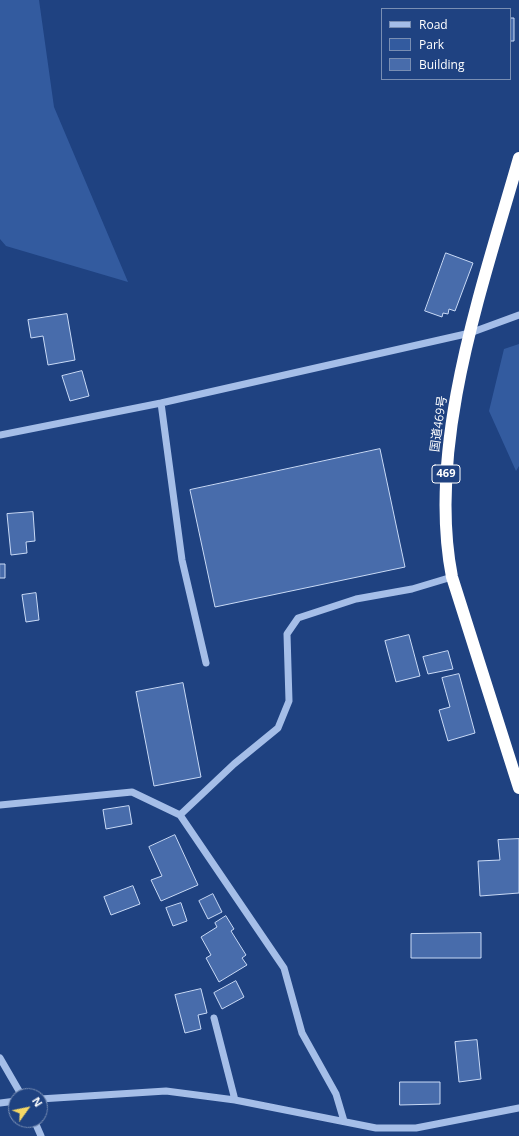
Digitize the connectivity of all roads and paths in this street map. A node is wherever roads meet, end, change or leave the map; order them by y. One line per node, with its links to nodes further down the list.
1 (519, 158): 3 (highway, 国道469号 / 469)
2 (519, 315): 3 (street)
3 (470, 333): 4 (street); 6 (highway, 国道469号 / 469)
4 (161, 403): 5 (street); 7 (street)
5 (0, 435)
6 (452, 577): 8 (highway, 国道469号 / 469); 10 (street)
7 (206, 663)
8 (519, 788)
9 (0, 805): 10 (street)
10 (180, 815): 17 (street)
11 (214, 1018): 15 (street)
12 (0, 1058): 13 (street)
13 (17, 1088)
14 (48, 1098): 15 (street)
15 (235, 1100): 17 (street)
16 (519, 1108): 17 (street)
17 (344, 1121)

